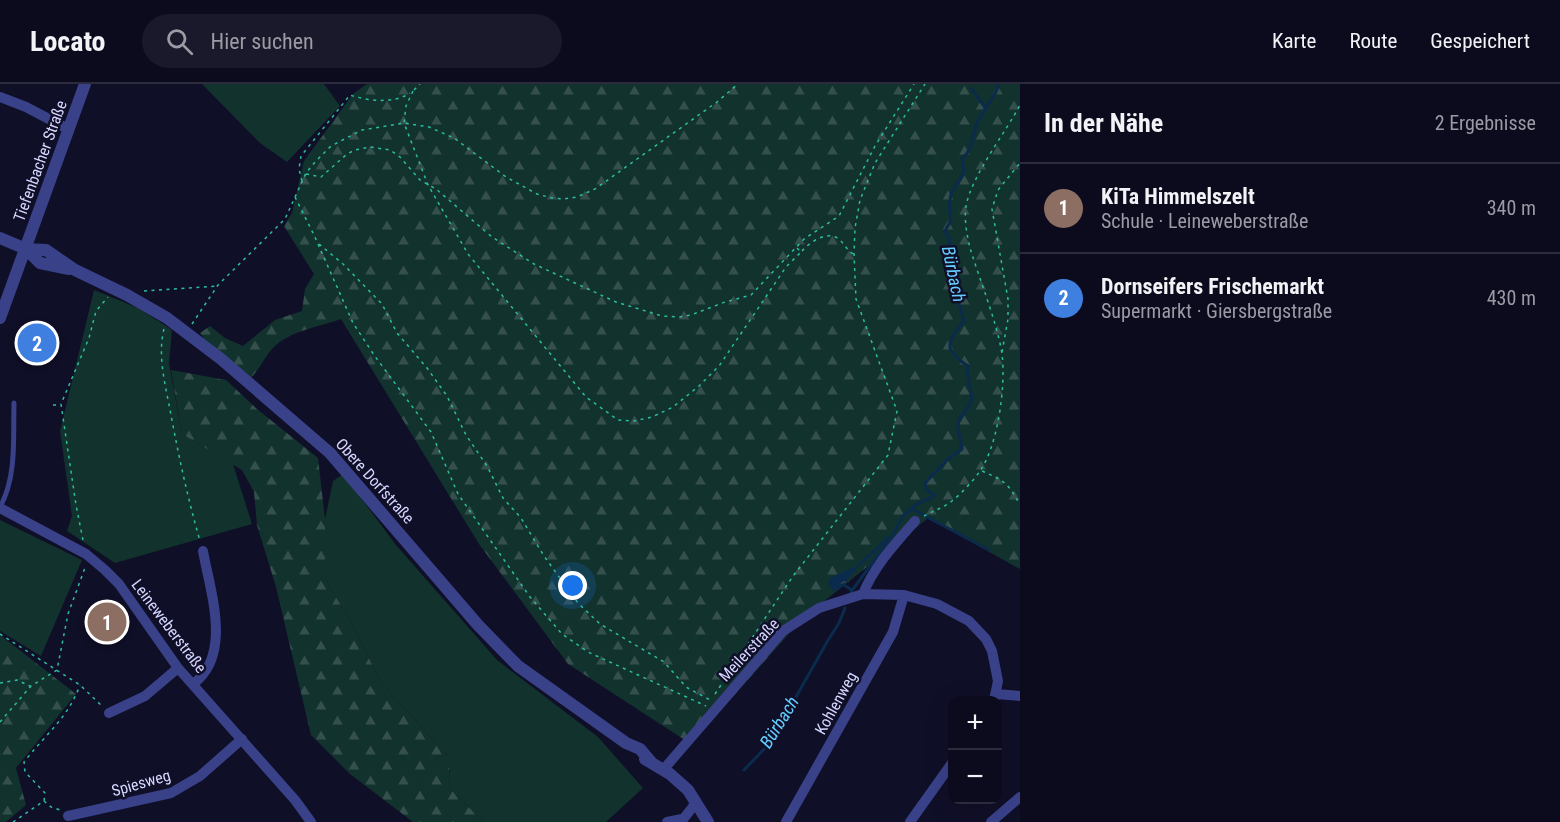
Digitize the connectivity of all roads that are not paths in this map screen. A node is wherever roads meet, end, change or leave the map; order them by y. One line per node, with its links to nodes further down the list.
1 (85, 84): 3 (street, Tiefenbacher Straße)
2 (0, 97): 3 (street)
3 (68, 129): 5 (street, Tiefenbacher Straße)
4 (0, 238): 5 (street, Obere Dorfstraße)
5 (26, 249): 6 (street, Tiefenbacher Straße); 21 (street, Obere Dorfstraße)
6 (0, 318)
7 (14, 403): 8 (lane)
8 (0, 508): 13 (street, Leineweberstraße)
9 (915, 521): 11 (street)
10 (203, 551): 14 (street)
11 (863, 594): 12 (street, Meilerstraße); 21 (street, Meilerstraße)
12 (904, 595): 15 (street, Meilerstraße); 29 (street, Kohlenweg)
13 (178, 668): 14 (street, Leineweberstraße); 18 (street)
14 (193, 684): 19 (street, Leineweberstraße)
15 (996, 696)
16 (1020, 696): 17 (street)
17 (1002, 697)
18 (109, 712)
19 (242, 739): 24 (street, Spiesweg); 26 (street, Leineweberstraße)
20 (948, 769): 30 (street)
21 (663, 770): 23 (street, Obere Dorfstraße)
22 (1020, 797): 31 (street)
23 (695, 804): 25 (street); 28 (street, Obere Dorfstraße)
24 (68, 816)
25 (681, 820): 27 (street)
26 (311, 822)
27 (667, 822)
28 (708, 822)
29 (786, 822)
30 (910, 822)
31 (991, 822)

